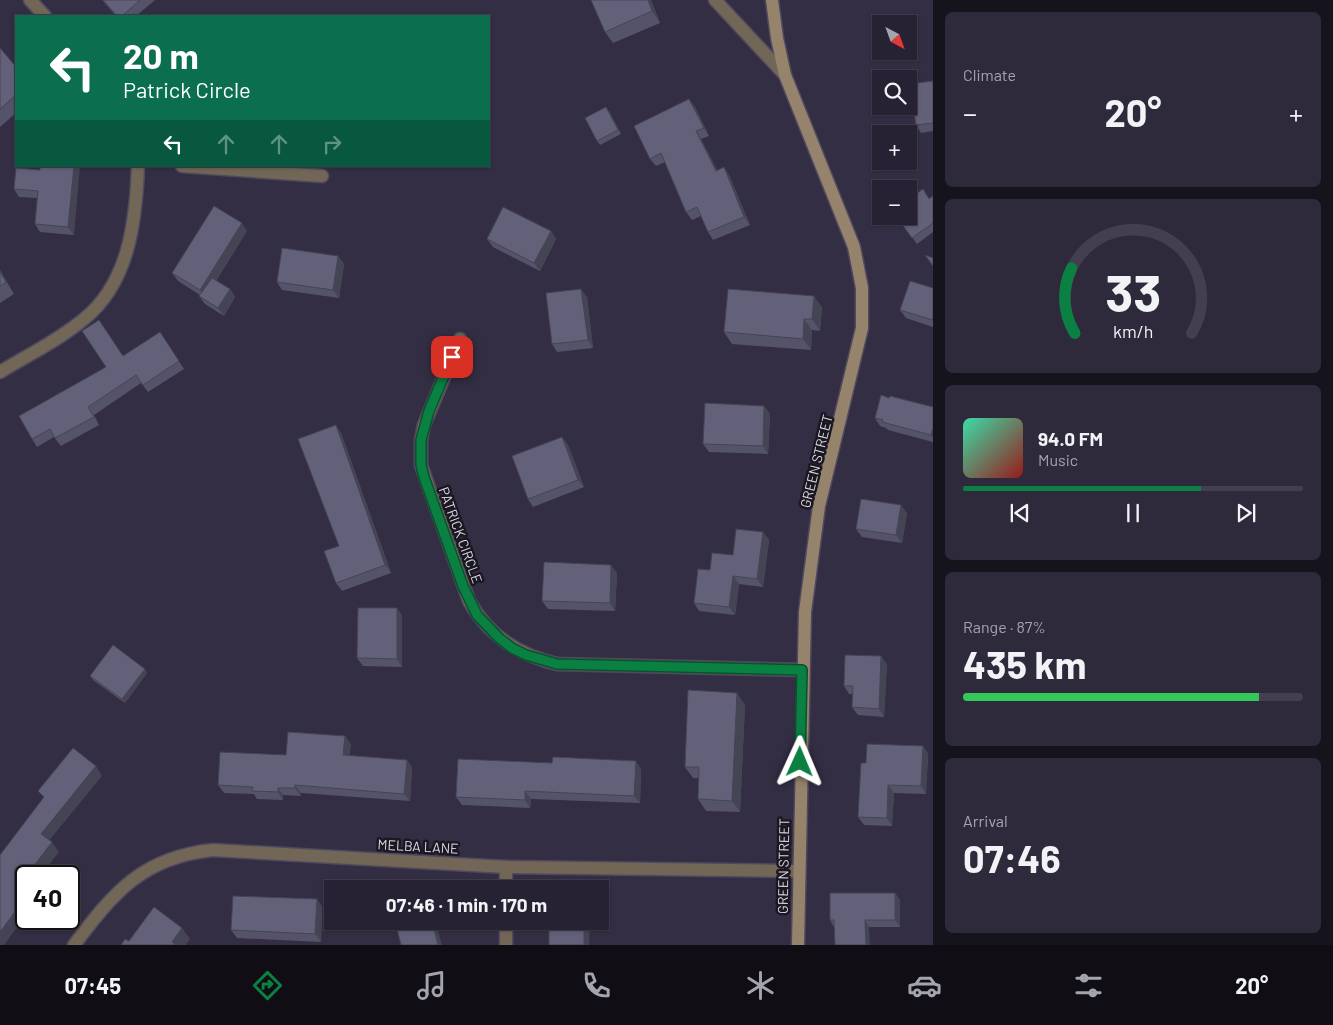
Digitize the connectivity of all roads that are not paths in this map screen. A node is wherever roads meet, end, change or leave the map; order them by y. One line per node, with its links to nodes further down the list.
1 (30, 0): 4 (street)
2 (715, 0): 5 (street)
3 (772, 0): 5 (street, GREEN STREET)
4 (44, 15)
5 (785, 75): 11 (street, GREEN STREET)
6 (138, 167): 10 (street)
7 (196, 167): 8 (street)
8 (322, 176)
9 (460, 339): 11 (street, PATRICK CIRCLE)
10 (0, 372)
11 (802, 670): 13 (street, GREEN STREET)
12 (506, 867): 13 (street, MELBA LANE); 14 (street); 16 (street, MELBA LANE)
13 (798, 871): 18 (street, GREEN STREET)
14 (506, 880)
15 (506, 930): 17 (street)
16 (74, 945)
17 (506, 945)
18 (798, 945)

